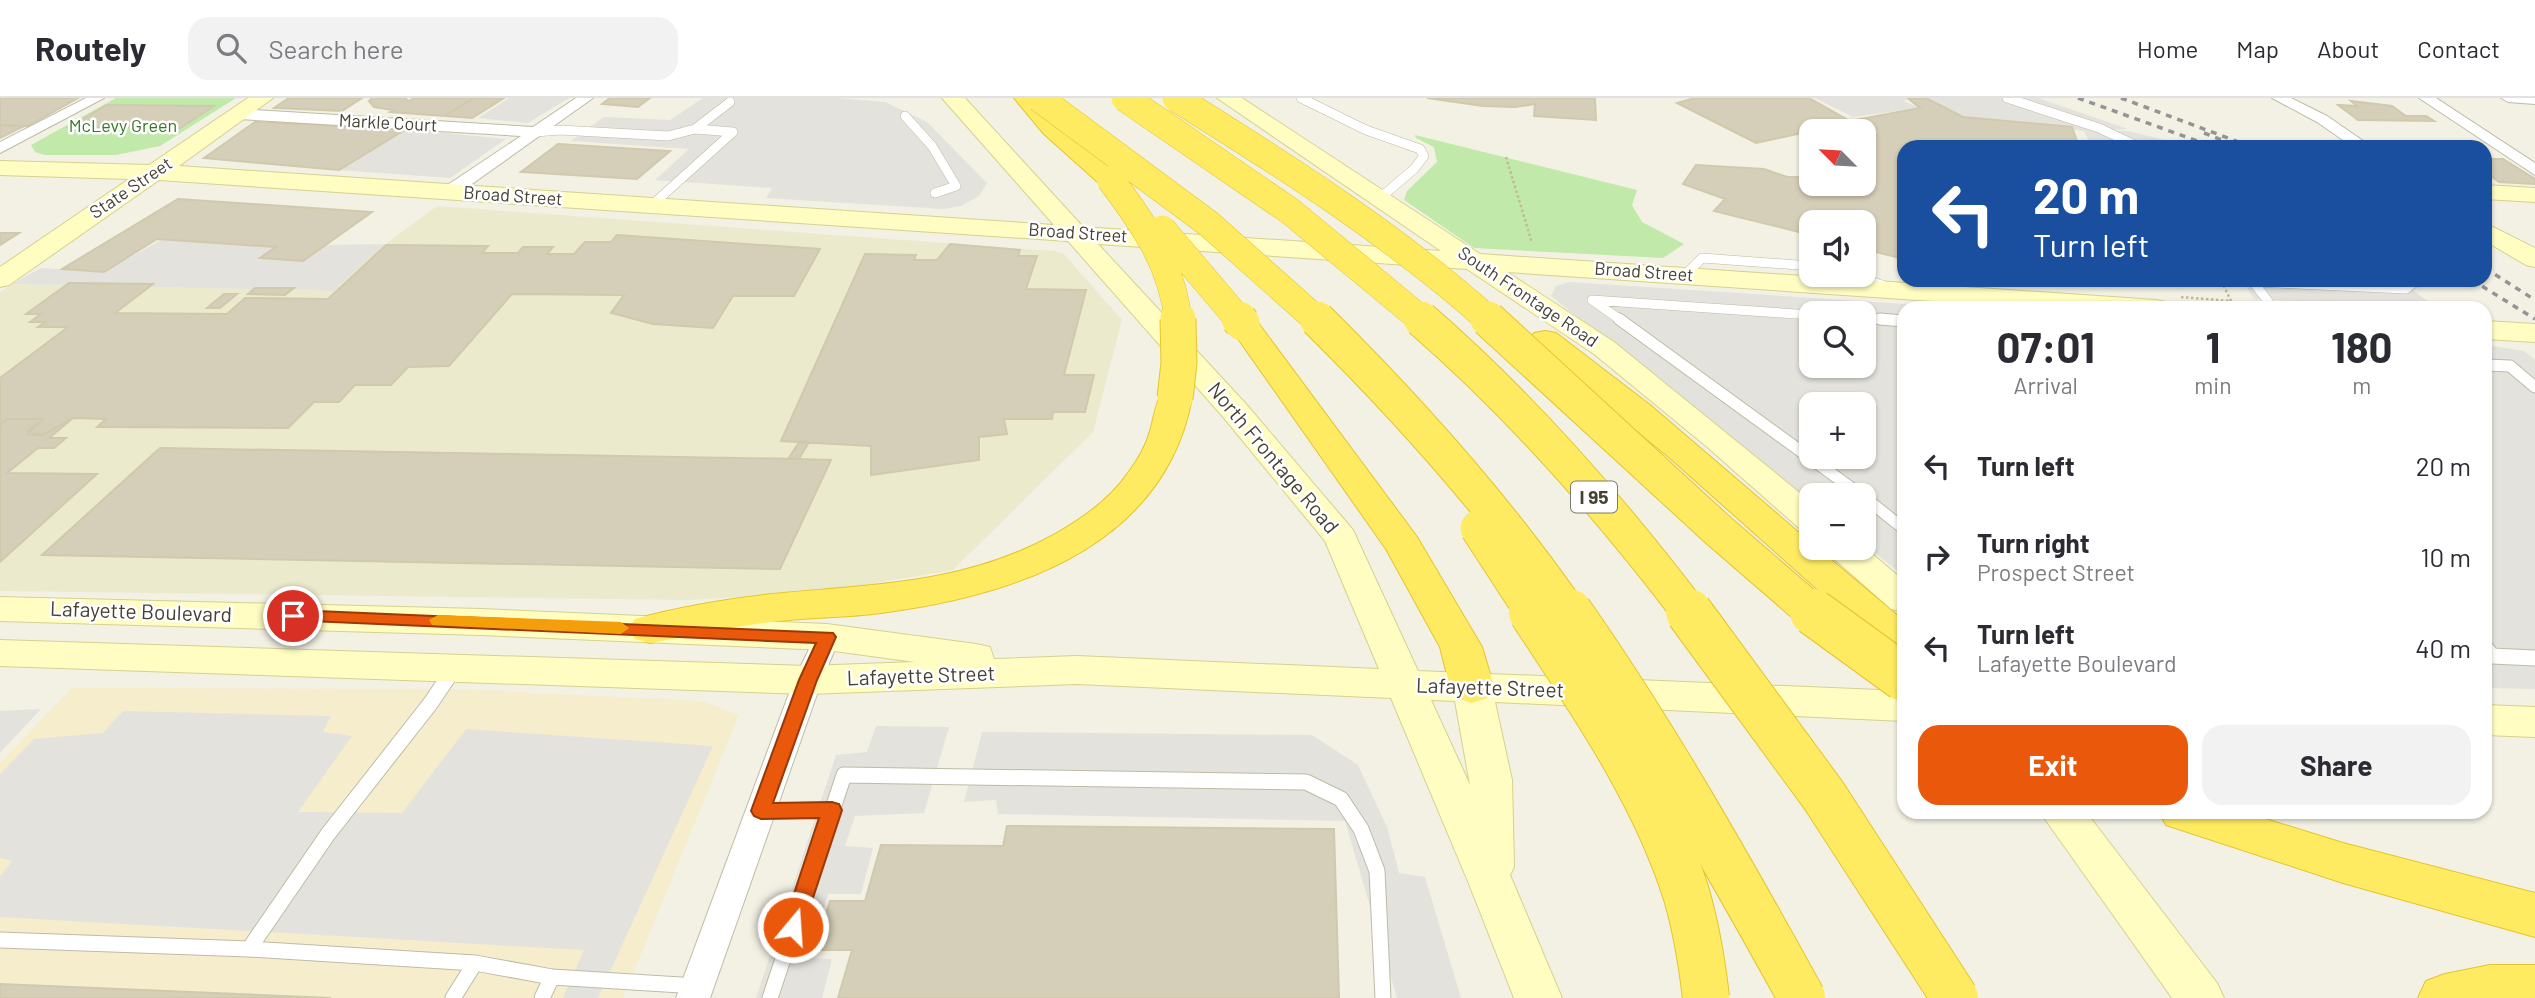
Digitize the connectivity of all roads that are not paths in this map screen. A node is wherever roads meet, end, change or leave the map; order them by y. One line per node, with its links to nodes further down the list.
1 (97, 98): 25 (street)
2 (262, 98): 17 (main road, State Street)
3 (586, 98): 20 (street)
4 (953, 98): 37 (main road, North Frontage Road)
5 (1026, 98): 29 (highway)
6 (1039, 98): 56 (highway, bridge)
7 (1125, 98): 100 (highway, I 95, bridge)
8 (1176, 98): 36 (highway, bridge)
9 (1227, 98): 34 (main road, South Frontage Road)
10 (1301, 98): 34 (lane)
11 (2007, 98): 21 (lane)
12 (2279, 98): 22 (street)
13 (2426, 98): 23 (street)
14 (2508, 98): 15 (street)
15 (2535, 100)
16 (730, 102): 19 (lane)
17 (239, 114): 20 (street, Markle Court); 28 (main road, State Street)
18 (905, 116): 32 (lane)
19 (695, 129): 20 (lane); 35 (lane)
20 (536, 132): 30 (street)
21 (2124, 140)
22 (2353, 140)
23 (2490, 140)
24 (2492, 142): 27 (street)
25 (0, 148)
26 (0, 168): 28 (main road, Broad Street)
27 (2535, 170)
28 (155, 172): 30 (main road, Broad Street); 43 (main road, State Street)
29 (1110, 179): 66 (highway, bridge); 77 (highway, bridge)
30 (449, 192): 35 (main road, Broad Street)
31 (2492, 192): 33 (main road)
32 (935, 193)
33 (2535, 195)
34 (1380, 198): 40 (main road, South Frontage Road)
35 (652, 205): 37 (main road, Broad Street)
36 (1343, 207): 68 (highway, bridge); 74 (highway, bridge)
37 (1074, 233): 40 (main road, Broad Street); 76 (main road, North Frontage Road)
38 (2492, 235): 39 (main road)
39 (2535, 259)
40 (1474, 260): 42 (main road, Broad Street); 59 (main road, South Frontage Road)
41 (1799, 265): 42 (lane)
42 (1685, 275): 47 (main road, Broad Street)
43 (0, 279)
44 (1876, 283): 47 (lane)
45 (2380, 287): 46 (lane)
46 (2408, 287)
47 (1895, 290): 48 (main road, Broad Street)
48 (2047, 301)
49 (1799, 314): 57 (lane)
50 (1876, 319): 51 (lane)
51 (1897, 320)
52 (2492, 331): 53 (main road)
53 (2530, 336)
54 (2492, 365): 55 (lane)
55 (2535, 387)
56 (1402, 408): 98 (highway, bridge); 99 (highway, bridge)
57 (1845, 483)
58 (1876, 506): 60 (lane)
59 (1799, 510)
60 (1897, 523)
61 (1857, 560): 62 (main road)
62 (1897, 594)
63 (0, 609): 64 (main road, Lafayette Boulevard)
64 (63, 609): 65 (main road, Lafayette Boulevard); 69 (main road)
65 (481, 622): 66 (main road, Lafayette Boulevard); 72 (main road)
66 (650, 629): 67 (main road, Lafayette Boulevard)
67 (827, 637): 73 (main road, Lafayette Street); 75 (street)
68 (1897, 637)
69 (15, 653): 72 (main road)
70 (2492, 656): 71 (lane)
71 (2535, 658)
72 (455, 667): 75 (main road); 88 (lane)
73 (1077, 670): 75 (main road, Lafayette Street); 76 (main road, Lafayette Street)
74 (1897, 673)
75 (808, 680): 82 (street)
76 (1406, 684): 77 (main road, Lafayette Street); 85 (main road, North Frontage Road)
77 (1472, 687): 78 (main road, Lafayette Street); 85 (main road, North Frontage Road)
78 (1897, 706)
79 (2492, 720): 80 (main road)
80 (2535, 722)
81 (832, 810): 82 (lane); 95 (lane); 96 (lane)
82 (761, 811): 92 (street)
83 (2067, 819): 101 (main road)
84 (2205, 819): 86 (highway)
85 (1492, 884): 97 (main road, North Frontage Road)
86 (2535, 915)
87 (0, 940): 88 (lane)
88 (249, 949): 89 (lane)
89 (475, 963): 90 (lane); 93 (lane)
90 (552, 977): 92 (lane); 94 (lane)
91 (2535, 989): 102 (highway)
92 (696, 992)
93 (453, 998)
94 (542, 998)
95 (770, 998)
96 (1383, 998)
97 (1538, 998)
98 (1706, 998)
99 (1801, 998)
100 (1955, 998)
101 (2200, 998)
102 (2445, 998)

